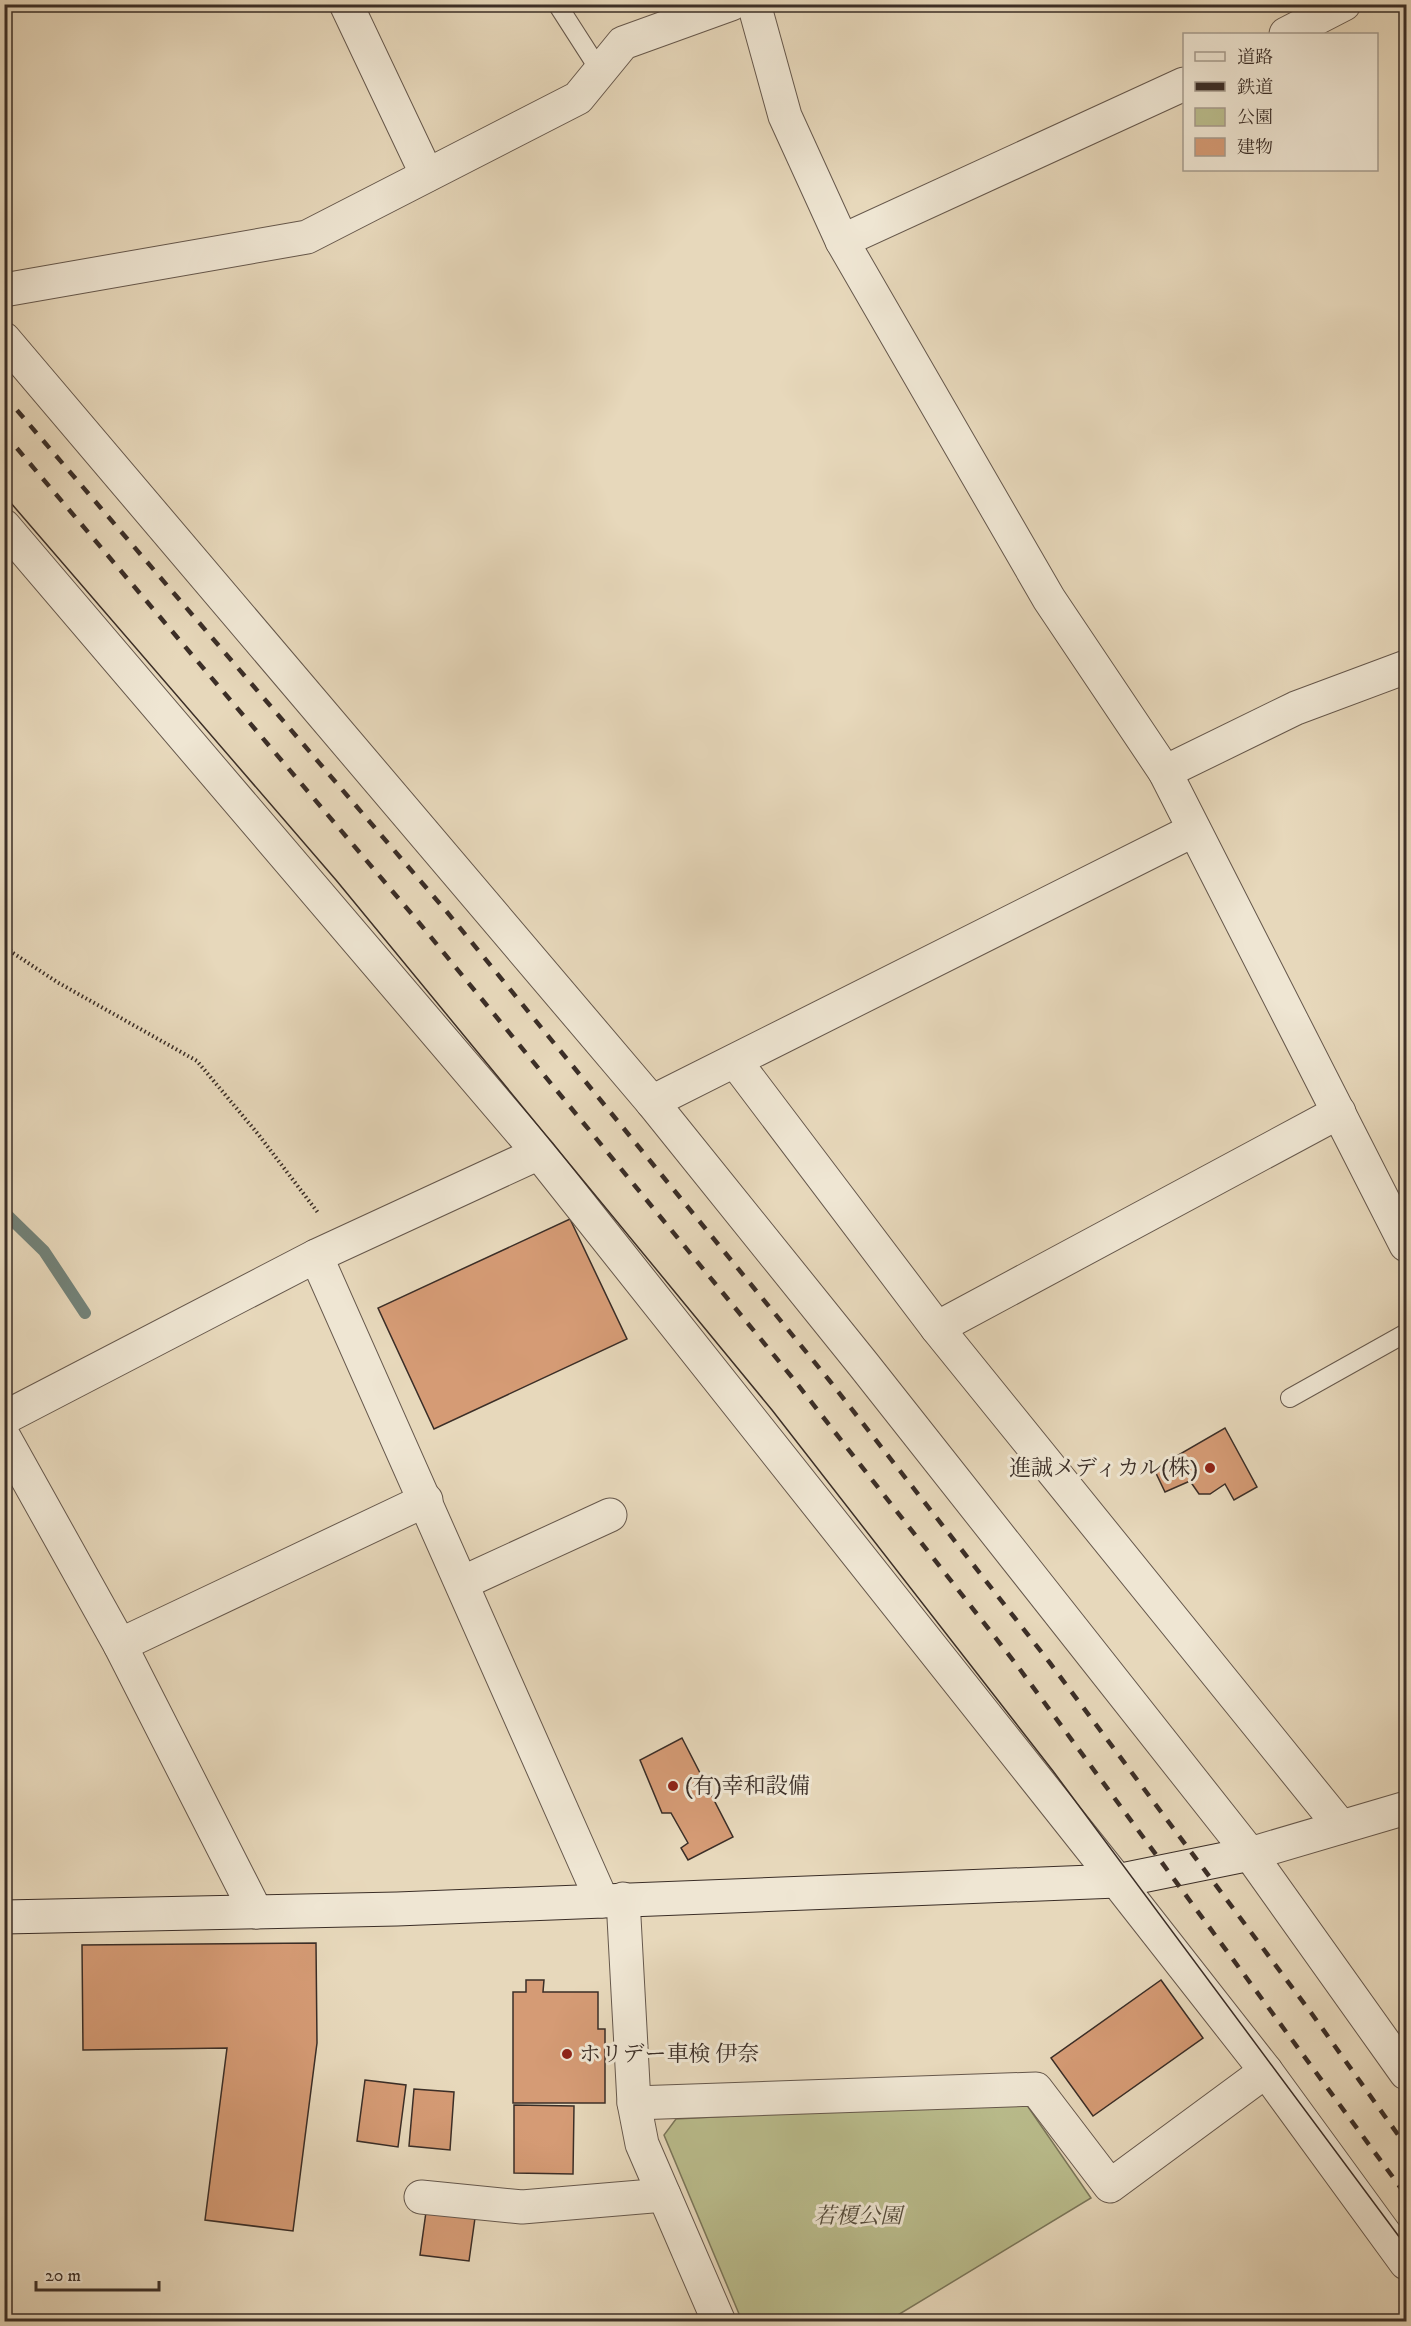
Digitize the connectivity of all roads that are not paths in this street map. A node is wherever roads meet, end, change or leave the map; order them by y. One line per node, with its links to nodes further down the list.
1 (346, 4): 9 (street)
2 (557, 4): 7 (lane)
3 (731, 4): 7 (street)
4 (754, 4): 10 (street)
5 (1344, 4): 6 (street)
6 (1288, 33)
7 (600, 70): 9 (street)
8 (1183, 85): 10 (street)
9 (427, 175): 11 (street)
10 (842, 241): 15 (street)
11 (4, 290)
12 (4, 339): 18 (street)
13 (4, 526): 20 (street)
14 (1407, 667): 15 (street)
15 (1165, 772): 16 (street)
16 (1194, 830): 17 (street); 19 (street)
17 (735, 1061): 18 (street); 23 (street)
18 (652, 1102): 34 (street)
19 (1339, 1112): 21 (street); 23 (street)
20 (539, 1153): 22 (street); 35 (street)
21 (1407, 1245)
22 (328, 1250): 26 (street); 28 (street)
23 (937, 1328): 33 (street)
24 (1407, 1333): 25 (lane)
25 (1290, 1398)
26 (4, 1418)
27 (4, 1437): 31 (street)
28 (426, 1500): 30 (street); 31 (street)
29 (610, 1515): 30 (street)
30 (462, 1583): 36 (street)
31 (120, 1645): 37 (street)
32 (1407, 1808): 33 (street)
33 (1341, 1827): 34 (street)
34 (1250, 1854): 35 (street); 40 (street)
35 (1117, 1881): 36 (street); 39 (street)
36 (612, 1900): 37 (street); 41 (street)
37 (256, 1912): 38 (street)
38 (4, 1917)
39 (1266, 2071): 41 (street); 44 (street)
40 (1407, 2073)
41 (634, 2103): 42 (street)
42 (664, 2195): 43 (street); 45 (street)
43 (421, 2197)
44 (1407, 2263)
45 (719, 2322)

